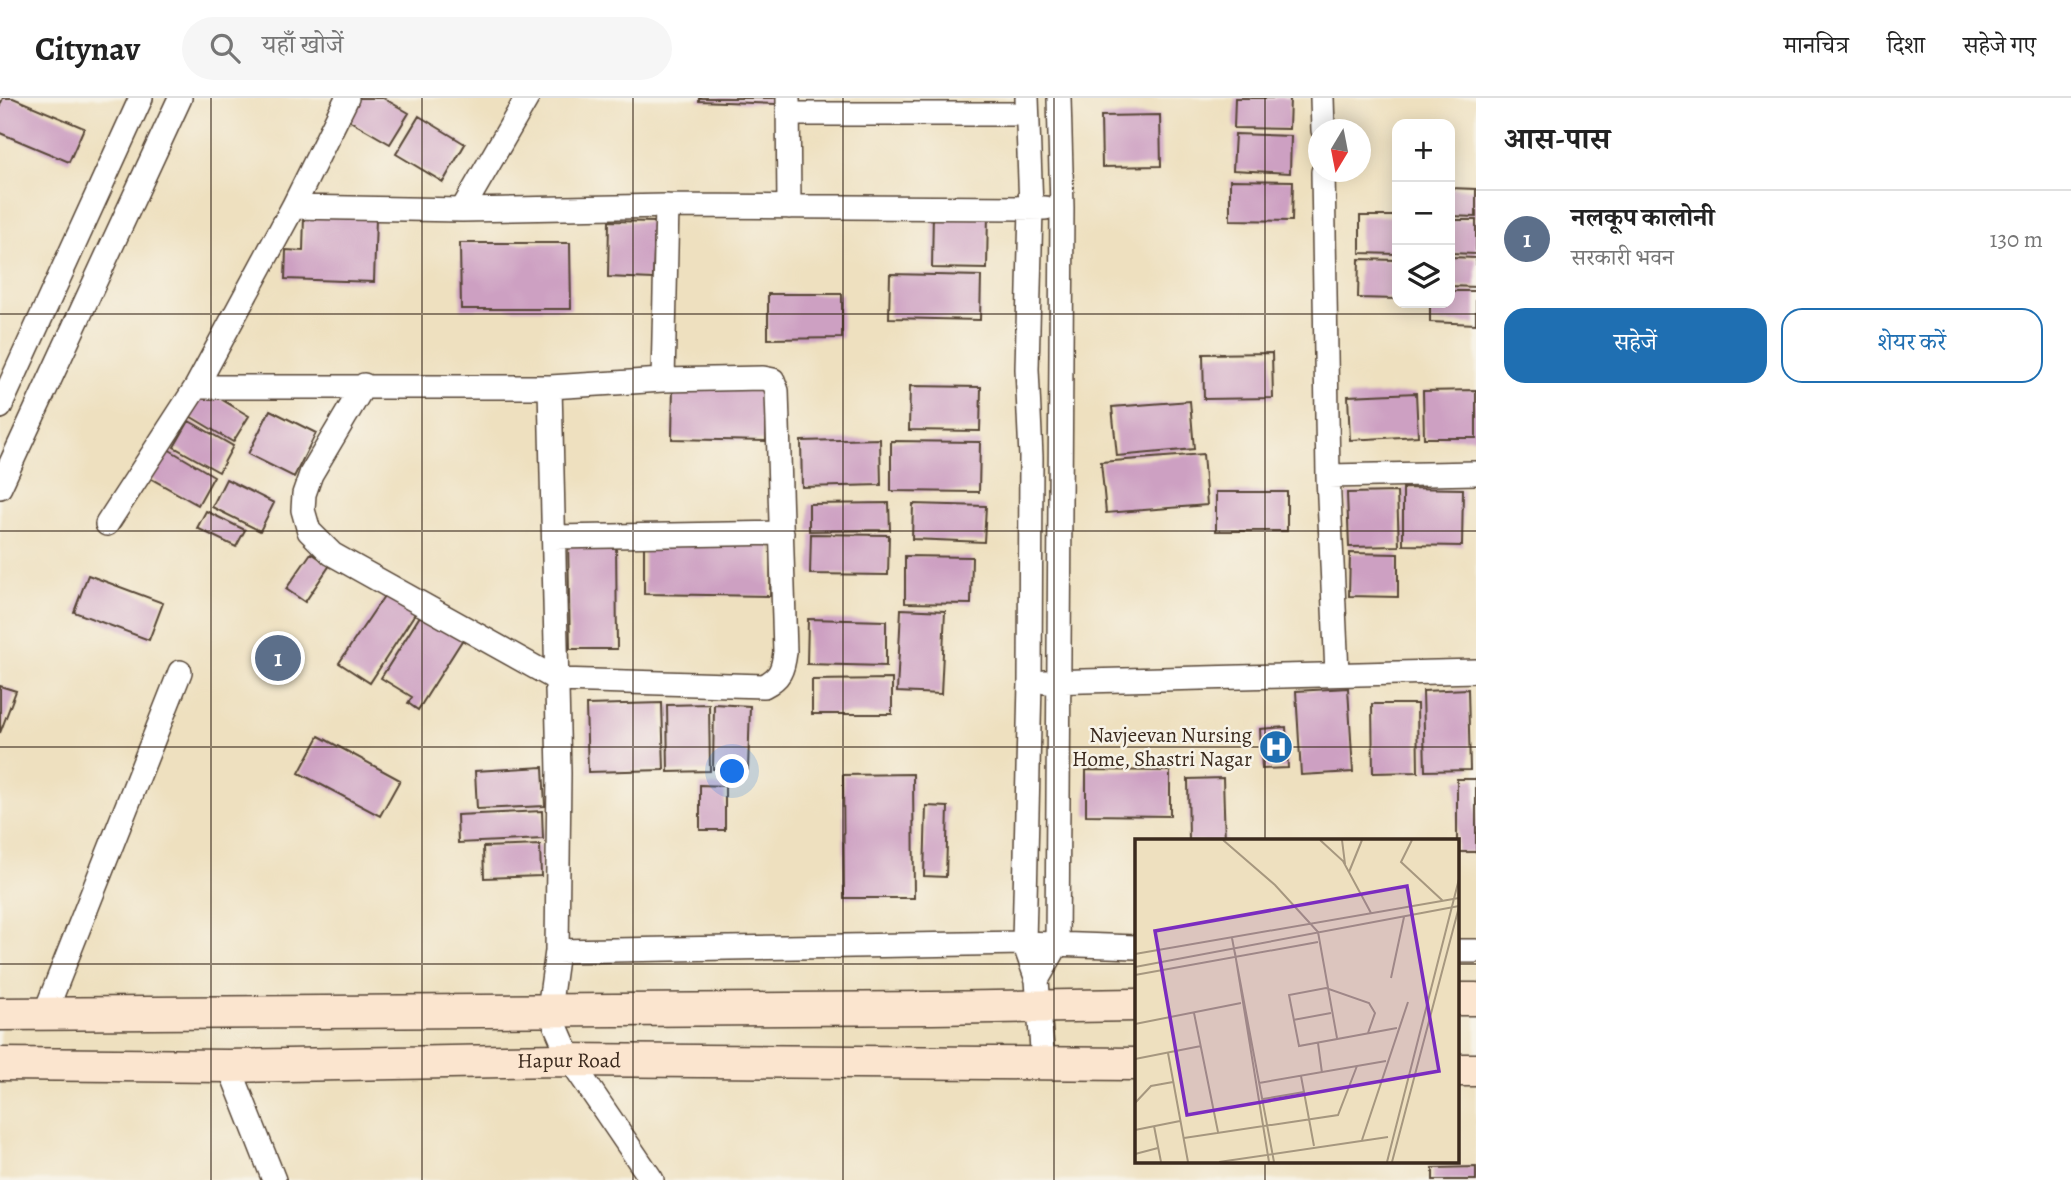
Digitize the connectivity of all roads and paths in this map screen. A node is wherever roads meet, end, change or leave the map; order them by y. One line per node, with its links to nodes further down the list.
1 (141, 98): 21 (street)
2 (180, 98): 24 (street)
3 (348, 98): 12 (street)
4 (527, 98): 16 (street)
5 (1059, 98): 15 (street)
6 (1322, 98): 9 (street)
7 (788, 106): 8 (street); 13 (street)
8 (1027, 106): 14 (street)
9 (1323, 119)
10 (1323, 182): 23 (street)
11 (667, 206): 13 (street); 16 (street); 17 (street)
12 (293, 207): 16 (street); 19 (street)
13 (789, 207): 14 (street)
14 (1031, 208): 15 (street); 32 (street)
15 (1062, 208): 33 (street)
16 (462, 210)
17 (663, 380): 20 (street); 26 (street)
18 (363, 385): 19 (street); 20 (street); 31 (street)
19 (196, 387): 25 (street)
20 (550, 387): 27 (street)
21 (0, 407)
22 (1476, 473): 23 (street)
23 (1328, 476): 30 (street)
24 (0, 487)
25 (107, 524)
26 (782, 533): 27 (street); 31 (street)
27 (554, 537): 31 (street)
28 (1476, 671): 30 (street)
29 (180, 672): 45 (street)
30 (1337, 673): 33 (street)
31 (558, 680): 37 (street)
32 (1030, 682): 33 (street); 34 (street)
33 (1060, 682): 35 (street)
34 (1024, 943): 35 (street); 37 (street); 40 (street)
35 (1057, 945): 36 (street); 40 (street)
36 (1135, 947)
37 (557, 951): 44 (street)
38 (1458, 951): 39 (street)
39 (1476, 951)
40 (1038, 993): 43 (main road); 44 (main road); 48 (street)
41 (1458, 999): 42 (main road)
42 (1476, 999)
43 (1135, 1004)
44 (549, 1010): 45 (main road); 47 (street)
45 (45, 1013): 46 (main road)
46 (0, 1014)
47 (571, 1061): 48 (main road, Hapur Road); 51 (main road, Hapur Road); 55 (street)
48 (1043, 1063): 49 (main road, Hapur Road)
49 (1135, 1064)
50 (0, 1065): 51 (main road, Hapur Road)
51 (229, 1066): 54 (street)
52 (1458, 1070): 53 (main road)
53 (1476, 1070)
54 (274, 1180)
55 (652, 1180)

